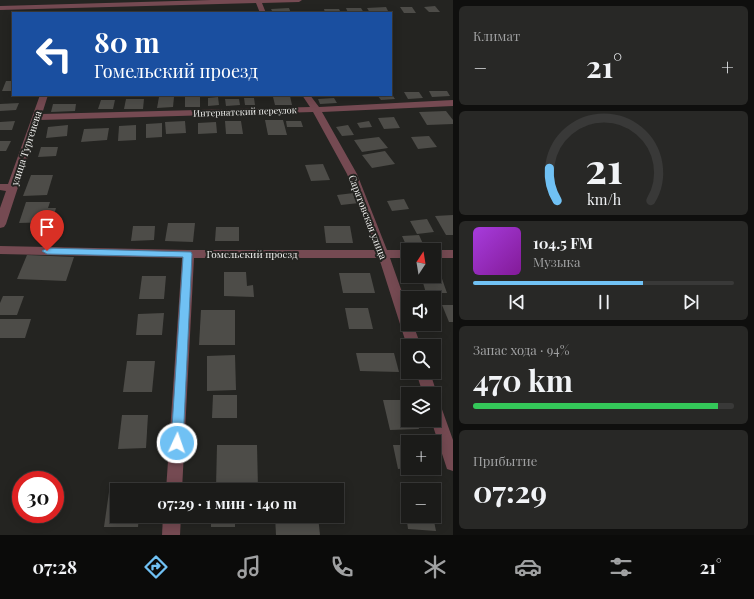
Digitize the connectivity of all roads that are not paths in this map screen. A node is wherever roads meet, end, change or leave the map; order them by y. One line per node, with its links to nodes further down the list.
1 (299, 0): 2 (street)
2 (258, 1): 3 (street); 6 (street)
3 (74, 2): 4 (street); 5 (street)
4 (4, 8): 7 (street)
5 (71, 12)
6 (264, 12)
7 (0, 15)
8 (44, 96): 12 (street, улица Тургенева)
9 (307, 96): 11 (street, Саратовская улица)
10 (453, 103): 11 (street, Интернатский переулок)
11 (316, 110): 12 (street, Интернатский переулок); 18 (street, Саратовская улица)
12 (37, 117): 14 (street, улица Тургенева)
13 (0, 187): 14 (street)
14 (13, 188): 15 (street, улица Тургенева)
15 (0, 224)
16 (0, 250): 17 (street, Гомельский проезд)
17 (188, 254): 18 (street, Гомельский проезд); 25 (street)
18 (383, 254): 19 (street, Гомельский проезд); 22 (street, Саратовская улица)
19 (401, 254)
20 (441, 254): 21 (street)
21 (453, 254)
22 (412, 339)
23 (441, 427): 24 (street)
24 (453, 463)
25 (174, 483)
26 (172, 523): 27 (street)
27 (171, 535)

